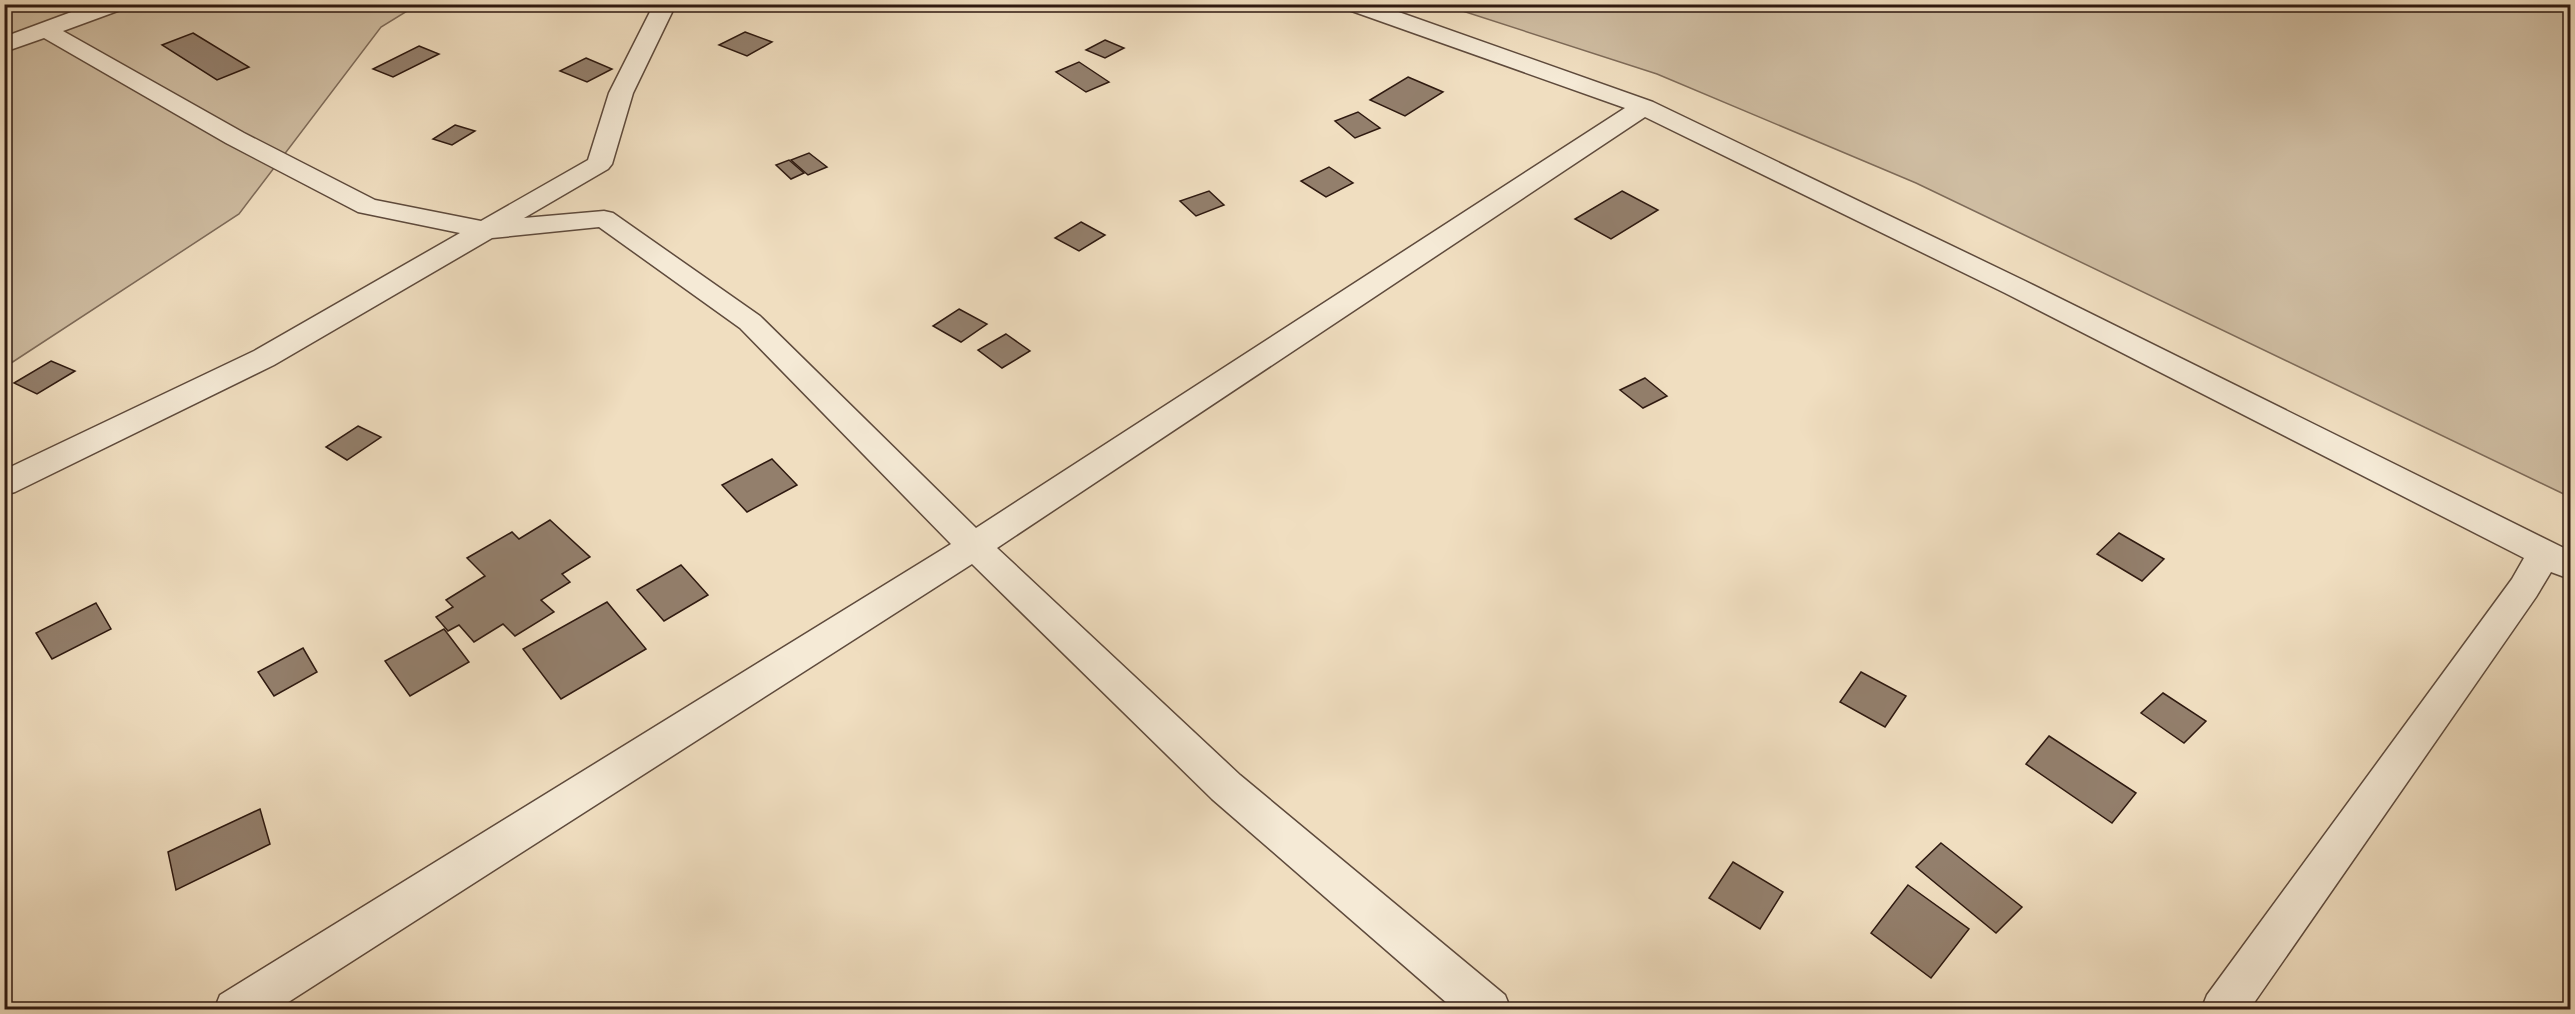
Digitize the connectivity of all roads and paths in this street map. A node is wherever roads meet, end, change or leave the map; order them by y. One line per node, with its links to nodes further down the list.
1 (115, 4): 4 (street)
2 (665, 4): 7 (street)
3 (1354, 4): 6 (street)
4 (46, 30): 5 (street); 7 (street)
5 (4, 45)
6 (1644, 107): 9 (street); 10 (street)
7 (486, 230): 8 (street); 9 (street)
8 (4, 484)
9 (974, 546): 11 (street); 12 (street)
10 (2558, 560): 13 (street)
11 (236, 1010)
12 (1489, 1010)
13 (2223, 1010)

